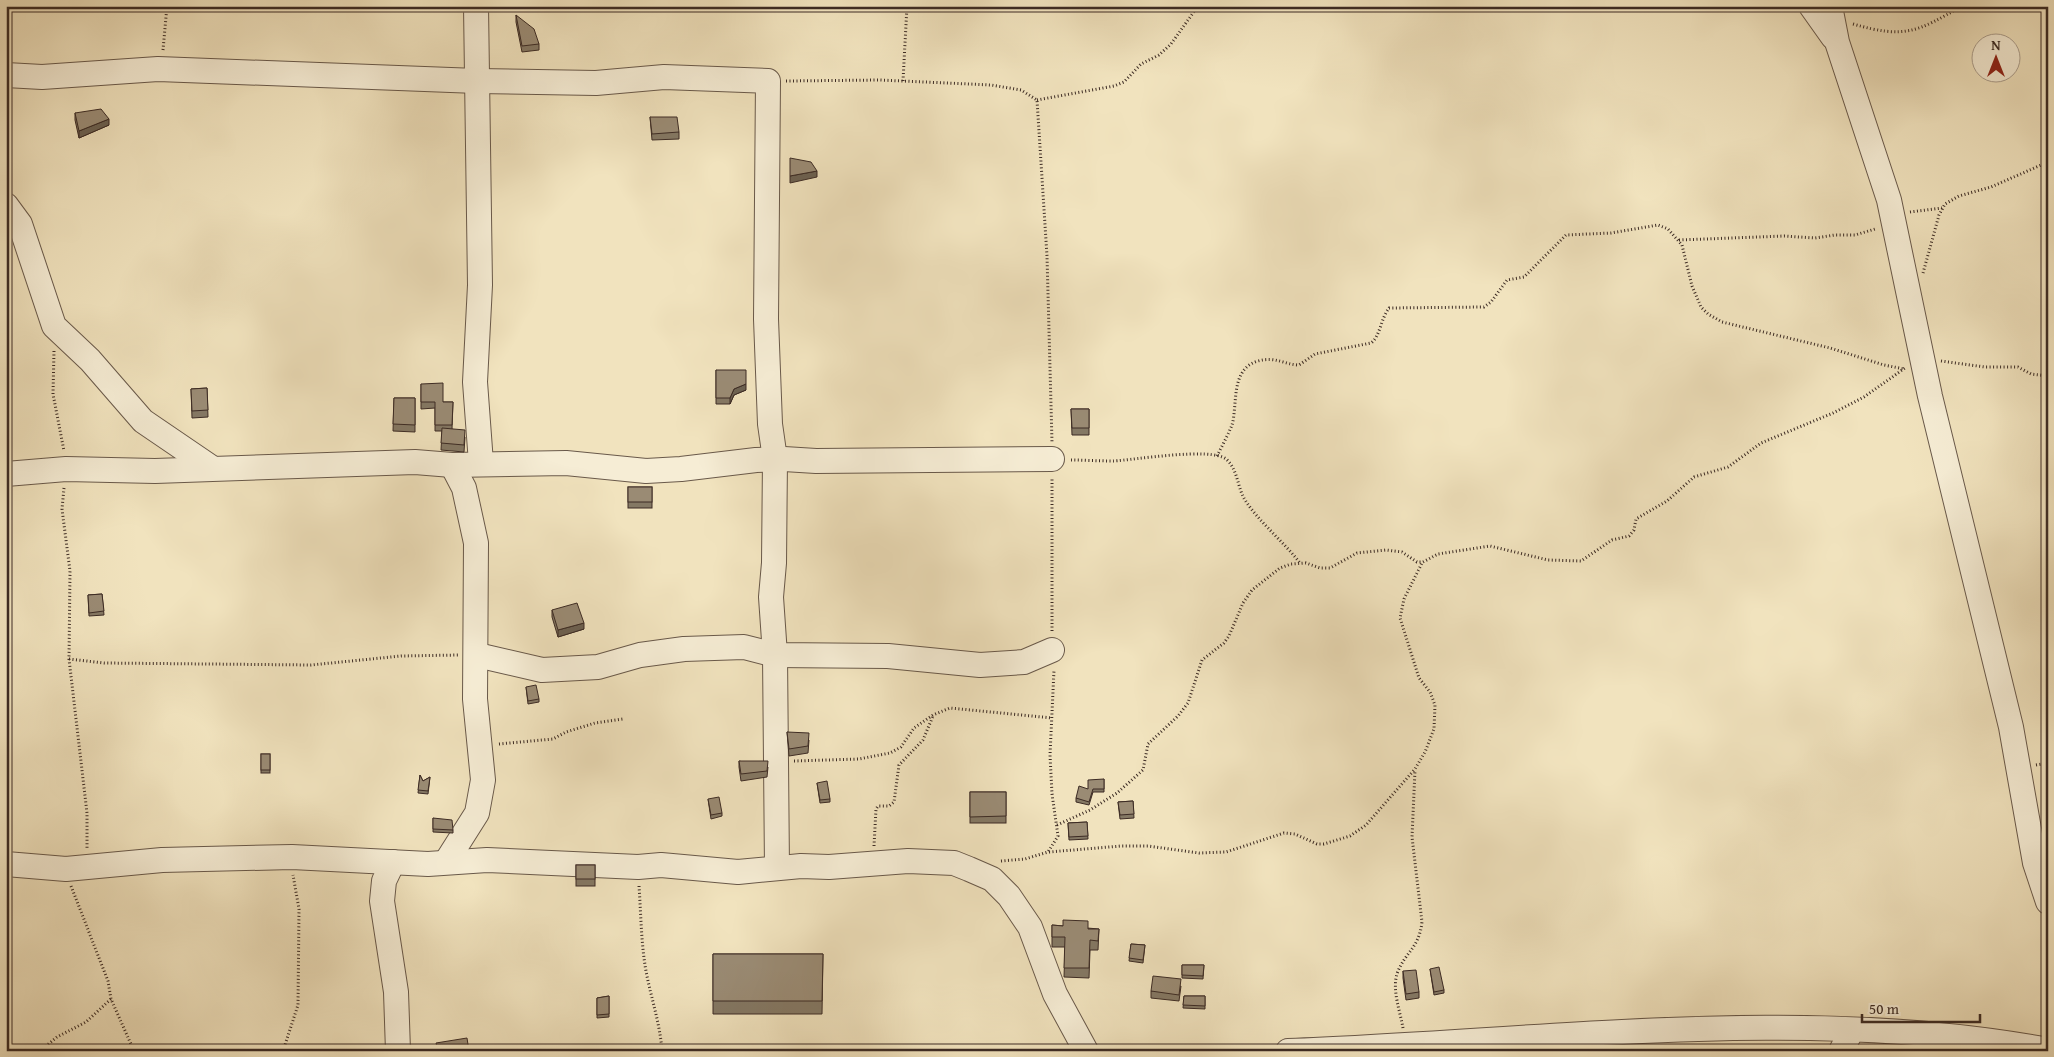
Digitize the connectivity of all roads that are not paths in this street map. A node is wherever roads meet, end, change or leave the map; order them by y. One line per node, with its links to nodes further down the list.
1 (476, 6): 4 (street)
2 (1824, 9): 19 (street)
3 (6, 75): 4 (street)
4 (477, 81): 6 (street); 8 (street)
5 (6, 204): 10 (street)
6 (775, 459): 7 (street); 8 (street); 14 (street)
7 (1052, 459)
8 (481, 463): 9 (street)
9 (452, 465): 10 (street); 13 (street)
10 (212, 468): 11 (street)
11 (6, 474)
12 (1052, 650): 14 (street)
13 (476, 655): 14 (street); 16 (street)
14 (775, 655): 18 (street)
15 (393, 862): 16 (street); 17 (street); 22 (street)
16 (446, 862): 18 (street)
17 (6, 864)
18 (778, 868): 23 (street)
19 (2048, 902)
20 (1852, 1030): 21 (street); 24 (street); 25 (street)
21 (2048, 1050)
22 (398, 1051)
23 (1086, 1051)
24 (1288, 1051)
25 (1841, 1051)

